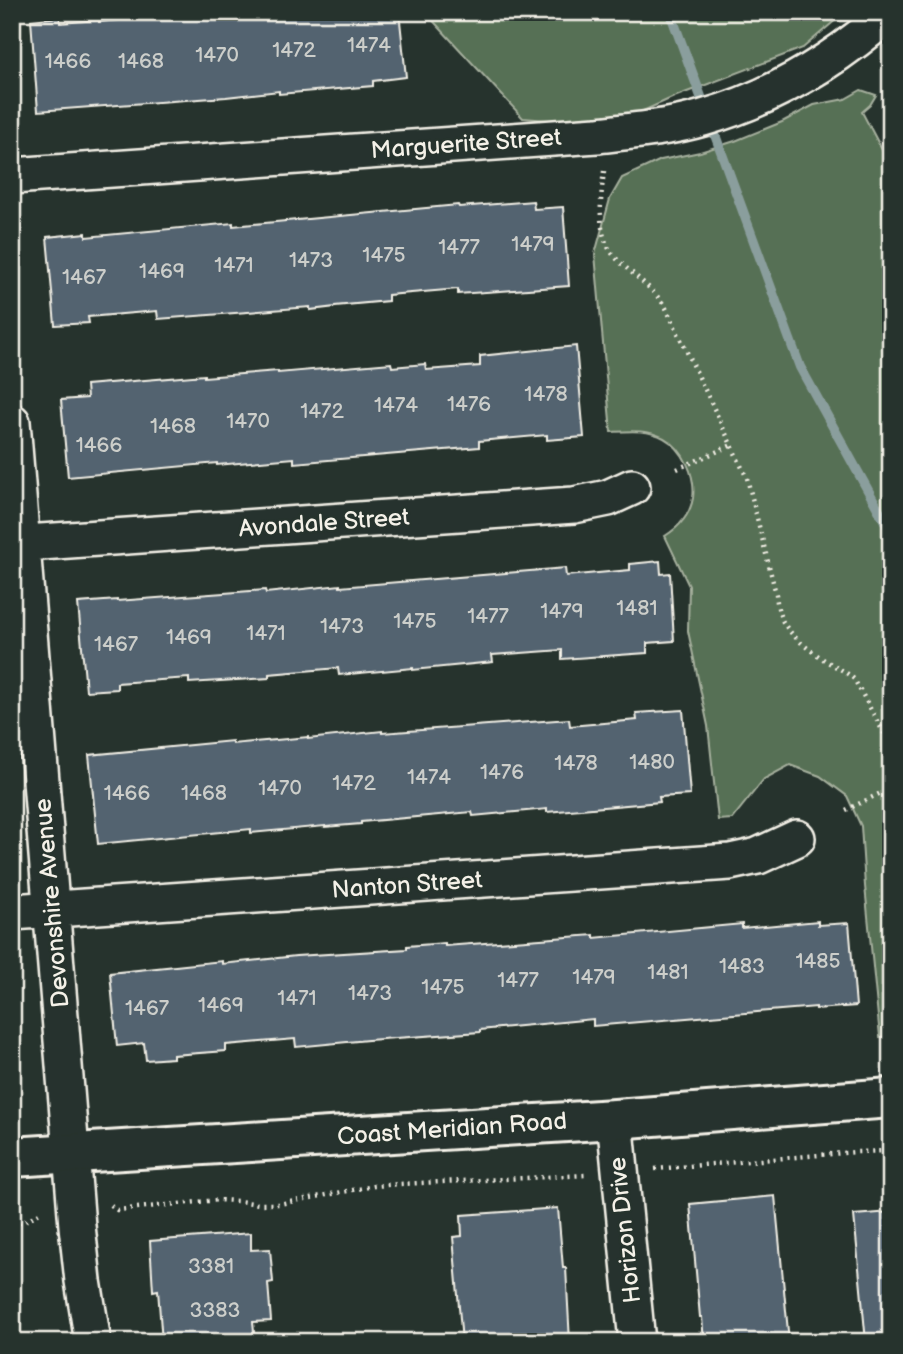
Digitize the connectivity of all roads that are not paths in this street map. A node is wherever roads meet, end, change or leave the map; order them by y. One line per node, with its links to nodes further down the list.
1 (890, 12): 2 (street, Marguerite Street)
2 (12, 177)
3 (12, 422): 5 (street, Devonshire Avenue)
4 (632, 487): 5 (street, Avondale Street)
5 (18, 544): 7 (street, Devonshire Avenue)
6 (797, 838): 7 (street, Nanton Street)
7 (52, 910): 8 (street, Nanton Street); 11 (street, Devonshire Avenue)
8 (12, 912)
9 (891, 1098): 10 (main road, Coast Meridian Road)
10 (615, 1119): 11 (main road, Coast Meridian Road); 14 (street, Horizon Drive)
11 (71, 1154): 12 (main road, Coast Meridian Road); 13 (street, Devonshire Avenue)
12 (12, 1157)
13 (93, 1342)
14 (637, 1342)

